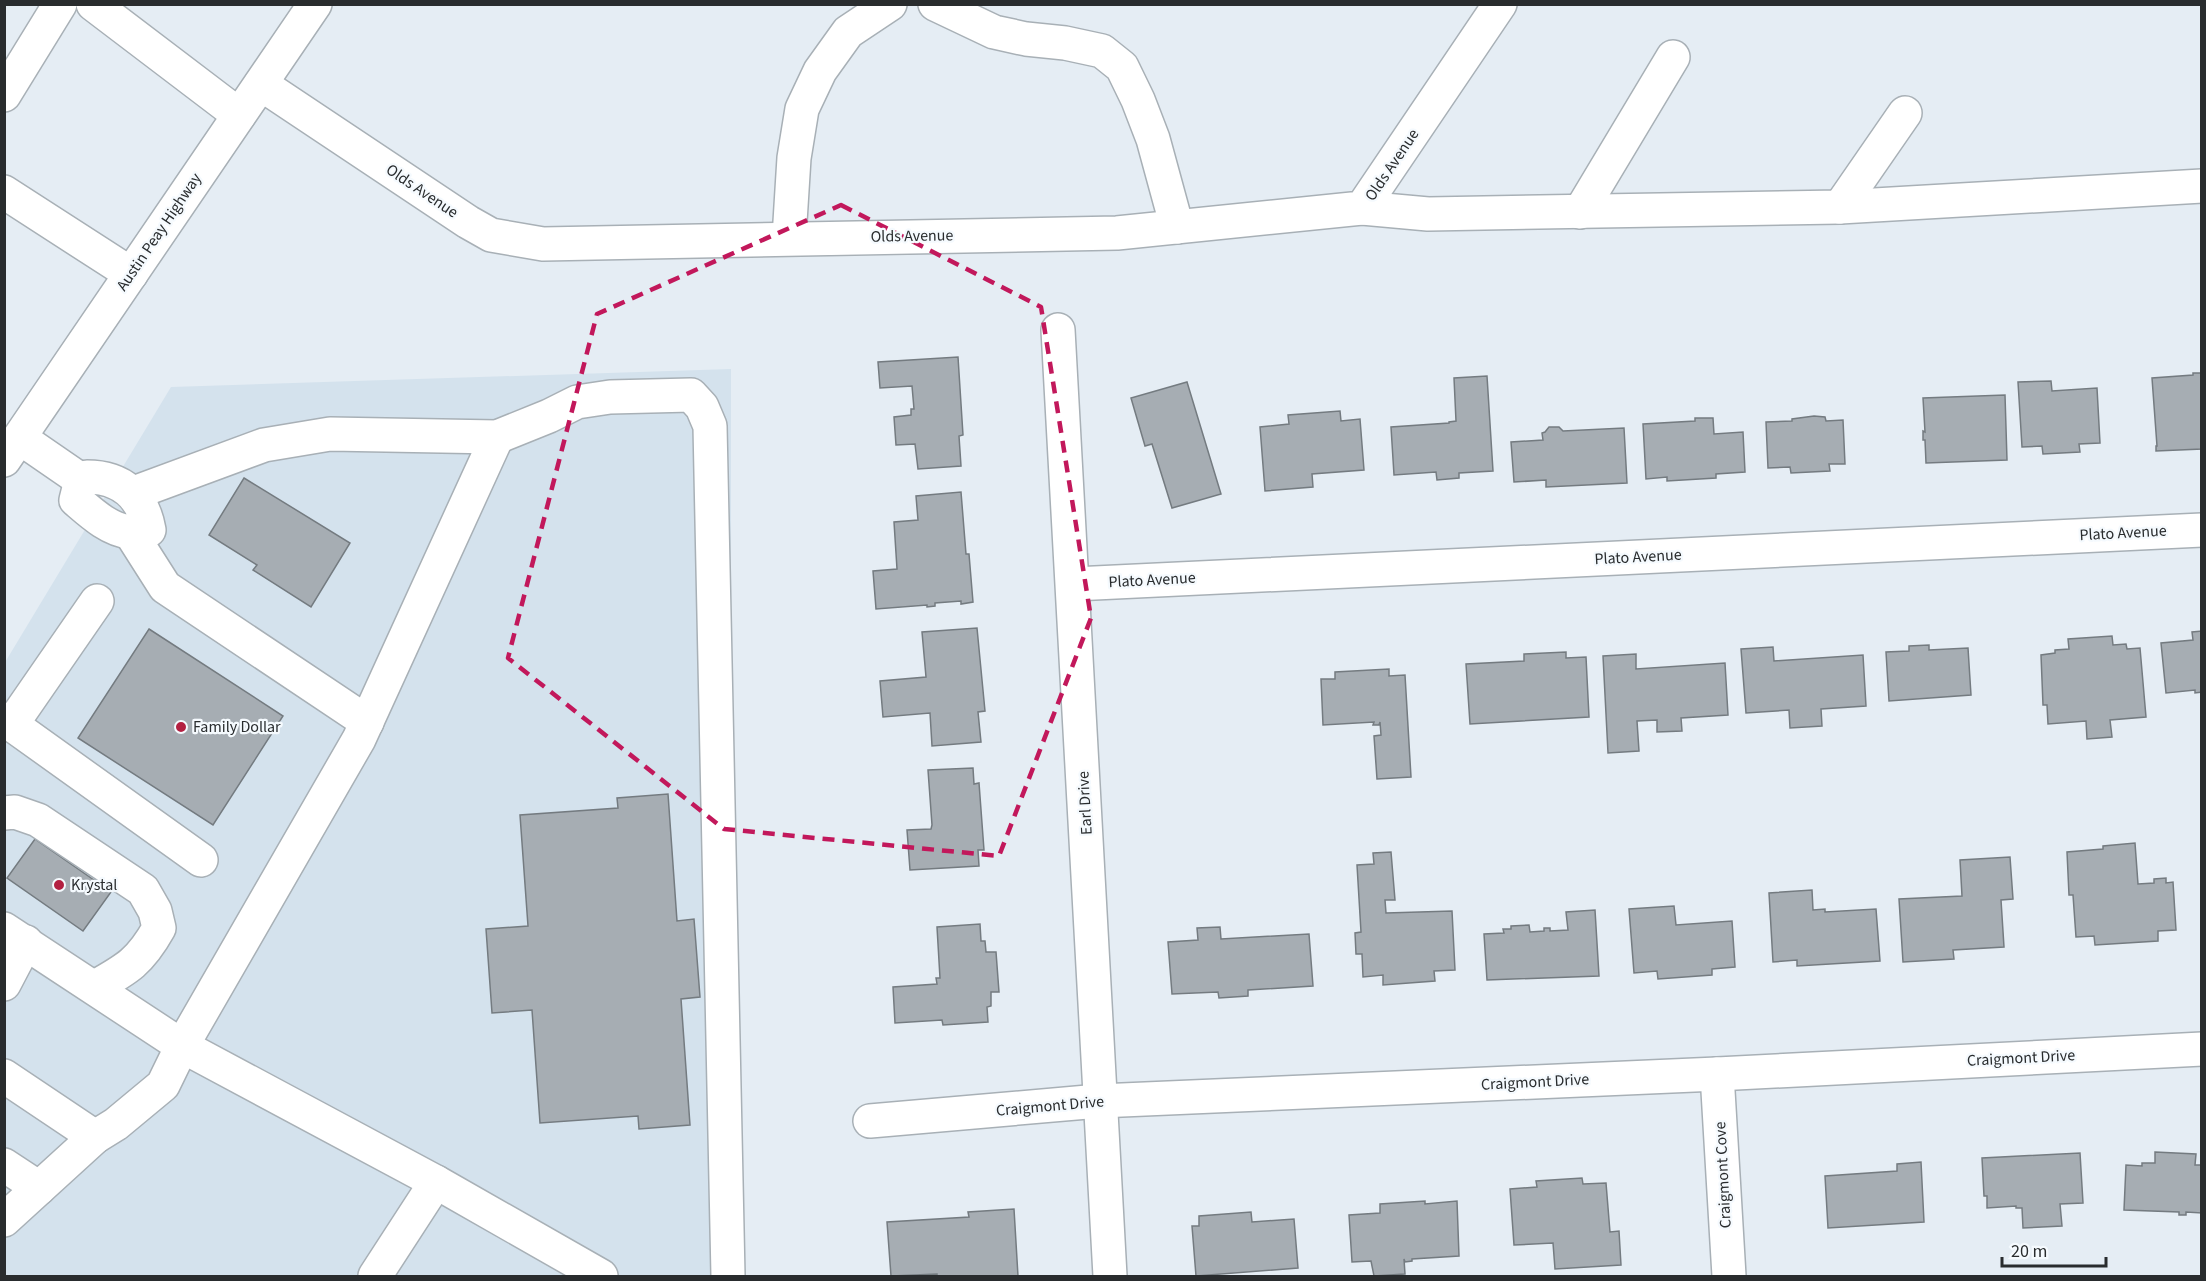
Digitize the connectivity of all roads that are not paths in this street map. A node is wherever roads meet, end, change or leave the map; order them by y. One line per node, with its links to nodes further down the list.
1 (60, 4): 9 (street)
2 (93, 4): 11 (street)
3 (315, 4): 8 (street, Austin Peay Highway)
4 (890, 4): 18 (street)
5 (935, 4): 17 (street)
6 (1500, 4): 15 (street, Olds Avenue)
7 (1673, 57): 16 (street)
8 (261, 84): 11 (street, Austin Peay Highway); 18 (street, Olds Avenue)
9 (4, 95)
10 (1905, 113): 14 (street)
11 (239, 115): 19 (street, Austin Peay Highway)
12 (2202, 186): 14 (street)
13 (4, 192): 19 (street)
14 (1840, 207): 16 (street)
15 (1362, 208): 16 (street); 17 (street, Olds Avenue)
16 (1580, 212)
17 (1177, 227): 18 (street, Olds Avenue)
18 (789, 238)
19 (131, 274): 22 (street, Austin Peay Highway)
20 (1058, 330): 27 (street, Earl Drive)
21 (497, 437): 24 (street); 30 (street); 49 (street)
22 (12, 449): 23 (street)
23 (81, 480): 24 (street); 26 (street)
24 (134, 493): 26 (street)
25 (2202, 530): 27 (street, Plato Avenue)
26 (130, 532): 30 (street)
27 (1074, 584): 40 (street, Earl Drive)
28 (97, 601): 29 (street)
29 (8, 722): 32 (street)
30 (368, 722): 36 (street)
31 (4, 813): 35 (street)
32 (201, 860)
33 (15, 935): 34 (street); 35 (street)
34 (4, 984)
35 (95, 987): 36 (street)
36 (182, 1046): 42 (street); 44 (street)
37 (2202, 1049): 38 (street, Craigmont Drive)
38 (1717, 1074): 40 (street, Craigmont Drive); 51 (street, Craigmont Cove)
39 (4, 1076): 42 (street)
40 (1099, 1101): 41 (street, Craigmont Drive); 50 (street, Earl Drive)
41 (870, 1121)
42 (95, 1137): 45 (street)
43 (4, 1165): 45 (street)
44 (436, 1182): 47 (street); 48 (street)
45 (39, 1188): 46 (street)
46 (4, 1220)
47 (375, 1276)
48 (601, 1276)
49 (728, 1276)
50 (1110, 1276)
51 (1729, 1276)

